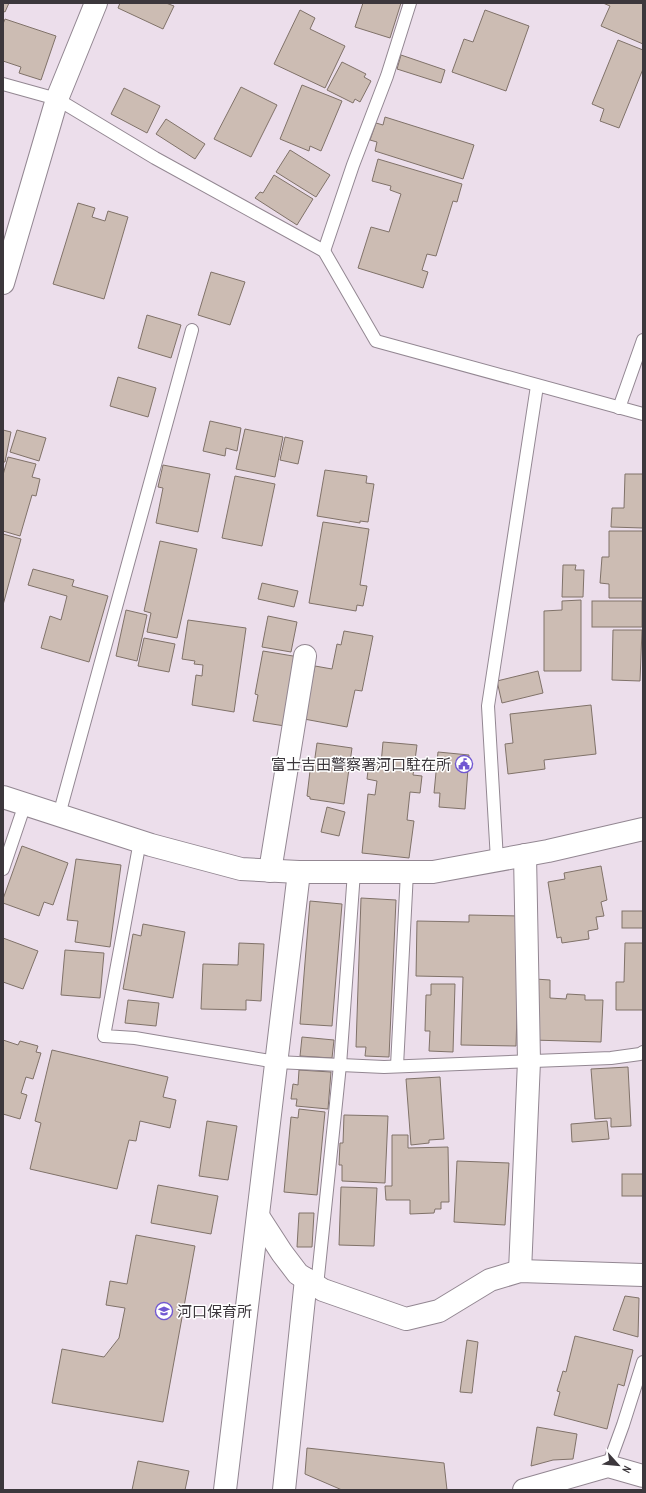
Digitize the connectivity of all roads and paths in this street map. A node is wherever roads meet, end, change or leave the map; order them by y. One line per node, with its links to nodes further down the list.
1 (96, 3): 4 (street)
2 (410, 3): 5 (lane)
3 (3, 84): 4 (lane)
4 (57, 99): 5 (lane); 6 (street)
5 (324, 250): 9 (lane)
6 (3, 283)
7 (192, 330): 15 (lane)
8 (643, 340): 10 (lane)
9 (537, 386): 10 (lane); 19 (lane)
10 (619, 408): 11 (lane)
11 (643, 414)
12 (305, 656): 21 (street)
13 (3, 797): 14 (street)
14 (25, 804): 15 (street); 20 (lane)
15 (59, 816): 17 (street)
16 (643, 829): 18 (street)
17 (140, 841): 21 (street); 27 (lane)
18 (525, 855): 19 (street); 26 (street)
19 (497, 860): 24 (street)
20 (3, 869)
21 (270, 870): 22 (street)
22 (299, 872): 23 (street); 27 (street)
23 (354, 872): 24 (street); 28 (lane)
24 (407, 872): 29 (lane)
25 (643, 1052): 26 (lane)
26 (530, 1061): 29 (lane); 31 (street)
27 (276, 1062): 28 (lane); 30 (street)
28 (340, 1065): 29 (lane); 33 (lane)
29 (397, 1066)
30 (258, 1216): 33 (street); 37 (street)
31 (520, 1272): 32 (street); 33 (street)
32 (643, 1275)
33 (312, 1283): 38 (street)
34 (643, 1362): 35 (lane)
35 (608, 1466): 36 (street); 39 (street)
36 (643, 1476)
37 (225, 1490)
38 (284, 1490)
39 (524, 1490)

